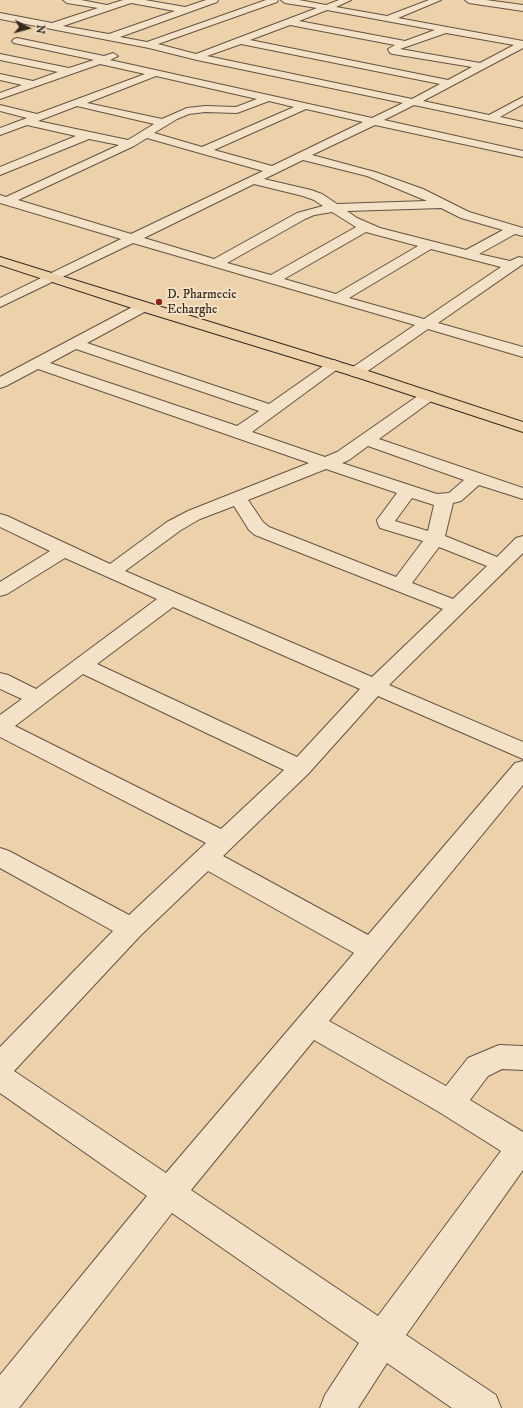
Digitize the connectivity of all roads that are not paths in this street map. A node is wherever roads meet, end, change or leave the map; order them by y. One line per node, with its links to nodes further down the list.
1 (67, 0): 10 (street)
2 (131, 0): 10 (street); 12 (street)
3 (214, 0): 12 (street)
4 (274, 0): 23 (street)
5 (285, 0): 9 (street)
6 (347, 0): 9 (street)
7 (437, 0): 14 (street)
8 (469, 0): 11 (street)
9 (328, 7): 14 (street); 15 (street)
10 (108, 8): 16 (street)
11 (523, 8)
12 (186, 10): 19 (street)
13 (0, 16): 16 (street)
14 (388, 19): 18 (street)
15 (289, 22): 20 (street); 21 (street)
16 (52, 26): 17 (street)
17 (63, 28): 19 (street); 26 (street)
18 (445, 30): 21 (street); 22 (street)
19 (110, 37): 23 (street)
20 (241, 41): 25 (street); 33 (street)
21 (405, 44): 28 (street)
22 (523, 44): 28 (street)
23 (149, 45): 25 (street); 26 (street)
24 (0, 57): 30 (street)
25 (197, 57): 27 (street); 38 (street)
26 (102, 60): 30 (street); 31 (street)
27 (183, 62)
28 (482, 66): 33 (street)
29 (169, 68): 31 (street)
30 (67, 71): 34 (street)
31 (154, 73): 36 (street); 39 (street)
32 (0, 77): 34 (street)
33 (450, 83): 38 (street)
34 (32, 84): 35 (street)
35 (0, 96)
36 (269, 98): 40 (street); 46 (street)
37 (523, 100): 43 (street)
38 (413, 102): 43 (street); 44 (street)
39 (76, 103): 42 (street); 46 (street)
40 (305, 106): 44 (street); 52 (street)
41 (0, 108): 42 (street)
42 (38, 118): 45 (street)
43 (491, 118): 47 (street)
44 (374, 121): 53 (street); 54 (street)
45 (26, 122): 48 (street); 50 (street)
46 (164, 123): 49 (street)
47 (523, 125)
48 (0, 132)
49 (144, 134): 51 (street); 52 (street)
50 (88, 136): 51 (street); 56 (street)
51 (130, 144): 58 (street)
52 (204, 150): 55 (street)
53 (523, 154)
54 (302, 156): 55 (street); 59 (street)
55 (274, 170): 57 (street)
56 (0, 172)
57 (252, 180): 60 (street); 63 (street)
58 (3, 200): 63 (street)
59 (442, 204): 60 (street); 62 (street)
60 (333, 208): 61 (street); 68 (street)
61 (365, 227): 64 (street); 70 (street)
62 (518, 231): 65 (street)
63 (132, 239): 68 (street); 69 (street)
64 (429, 245): 65 (street); 71 (street)
65 (468, 255): 67 (street)
66 (0, 261): 69 (main road)
67 (517, 262): 74 (street)
68 (215, 264): 70 (street)
69 (52, 278): 72 (street); 73 (main road)
70 (272, 280): 71 (street)
71 (337, 299): 74 (street)
72 (0, 303)
73 (143, 307): 75 (street); 78 (main road)
74 (426, 323): 76 (street); 79 (street)
75 (74, 343): 77 (street); 83 (street)
76 (521, 349)
77 (36, 363): 80 (street); 83 (street)
78 (334, 365): 79 (main road); 82 (street)
79 (356, 372): 81 (main road)
80 (0, 383)
81 (428, 396): 84 (main road); 86 (street)
82 (271, 410): 83 (street); 85 (street)
83 (226, 411): 85 (street)
84 (523, 426)
85 (239, 433): 87 (street)
86 (366, 440): 87 (street); 88 (street)
87 (327, 463): 89 (street); 91 (street)
88 (476, 478): 90 (street); 92 (street)
89 (409, 490): 92 (street); 94 (street)
90 (523, 494)
91 (238, 498): 98 (street); 99 (street)
92 (445, 499): 94 (street)
93 (0, 520): 96 (street)
94 (434, 539): 97 (street); 99 (street)
95 (523, 542): 97 (street)
96 (65, 550): 98 (street); 100 (street)
97 (500, 565): 102 (street)
98 (111, 572): 101 (street)
99 (400, 585): 102 (street)
100 (0, 590)
101 (172, 598): 103 (street); 105 (street)
102 (457, 607): 105 (street)
103 (81, 665): 106 (street); 109 (street)
104 (0, 680): 106 (street)
105 (375, 686): 108 (street); 109 (street)
106 (37, 698): 107 (street)
107 (0, 727): 111 (street)
108 (523, 751)
109 (300, 768): 111 (street)
110 (523, 769): 114 (street)
111 (215, 849): 113 (street); 114 (street)
112 (0, 857): 113 (street)
113 (131, 930): 117 (street)
114 (372, 950): 115 (street)
115 (310, 1024): 119 (street); 121 (street)
116 (523, 1058): 119 (street)
117 (0, 1066)
118 (0, 1077): 121 (street)
119 (450, 1103): 120 (street)
120 (523, 1147): 122 (street)
121 (169, 1193): 122 (street); 123 (street)
122 (382, 1339): 124 (street); 125 (street)
123 (4, 1391)
124 (338, 1408)
125 (483, 1408)

